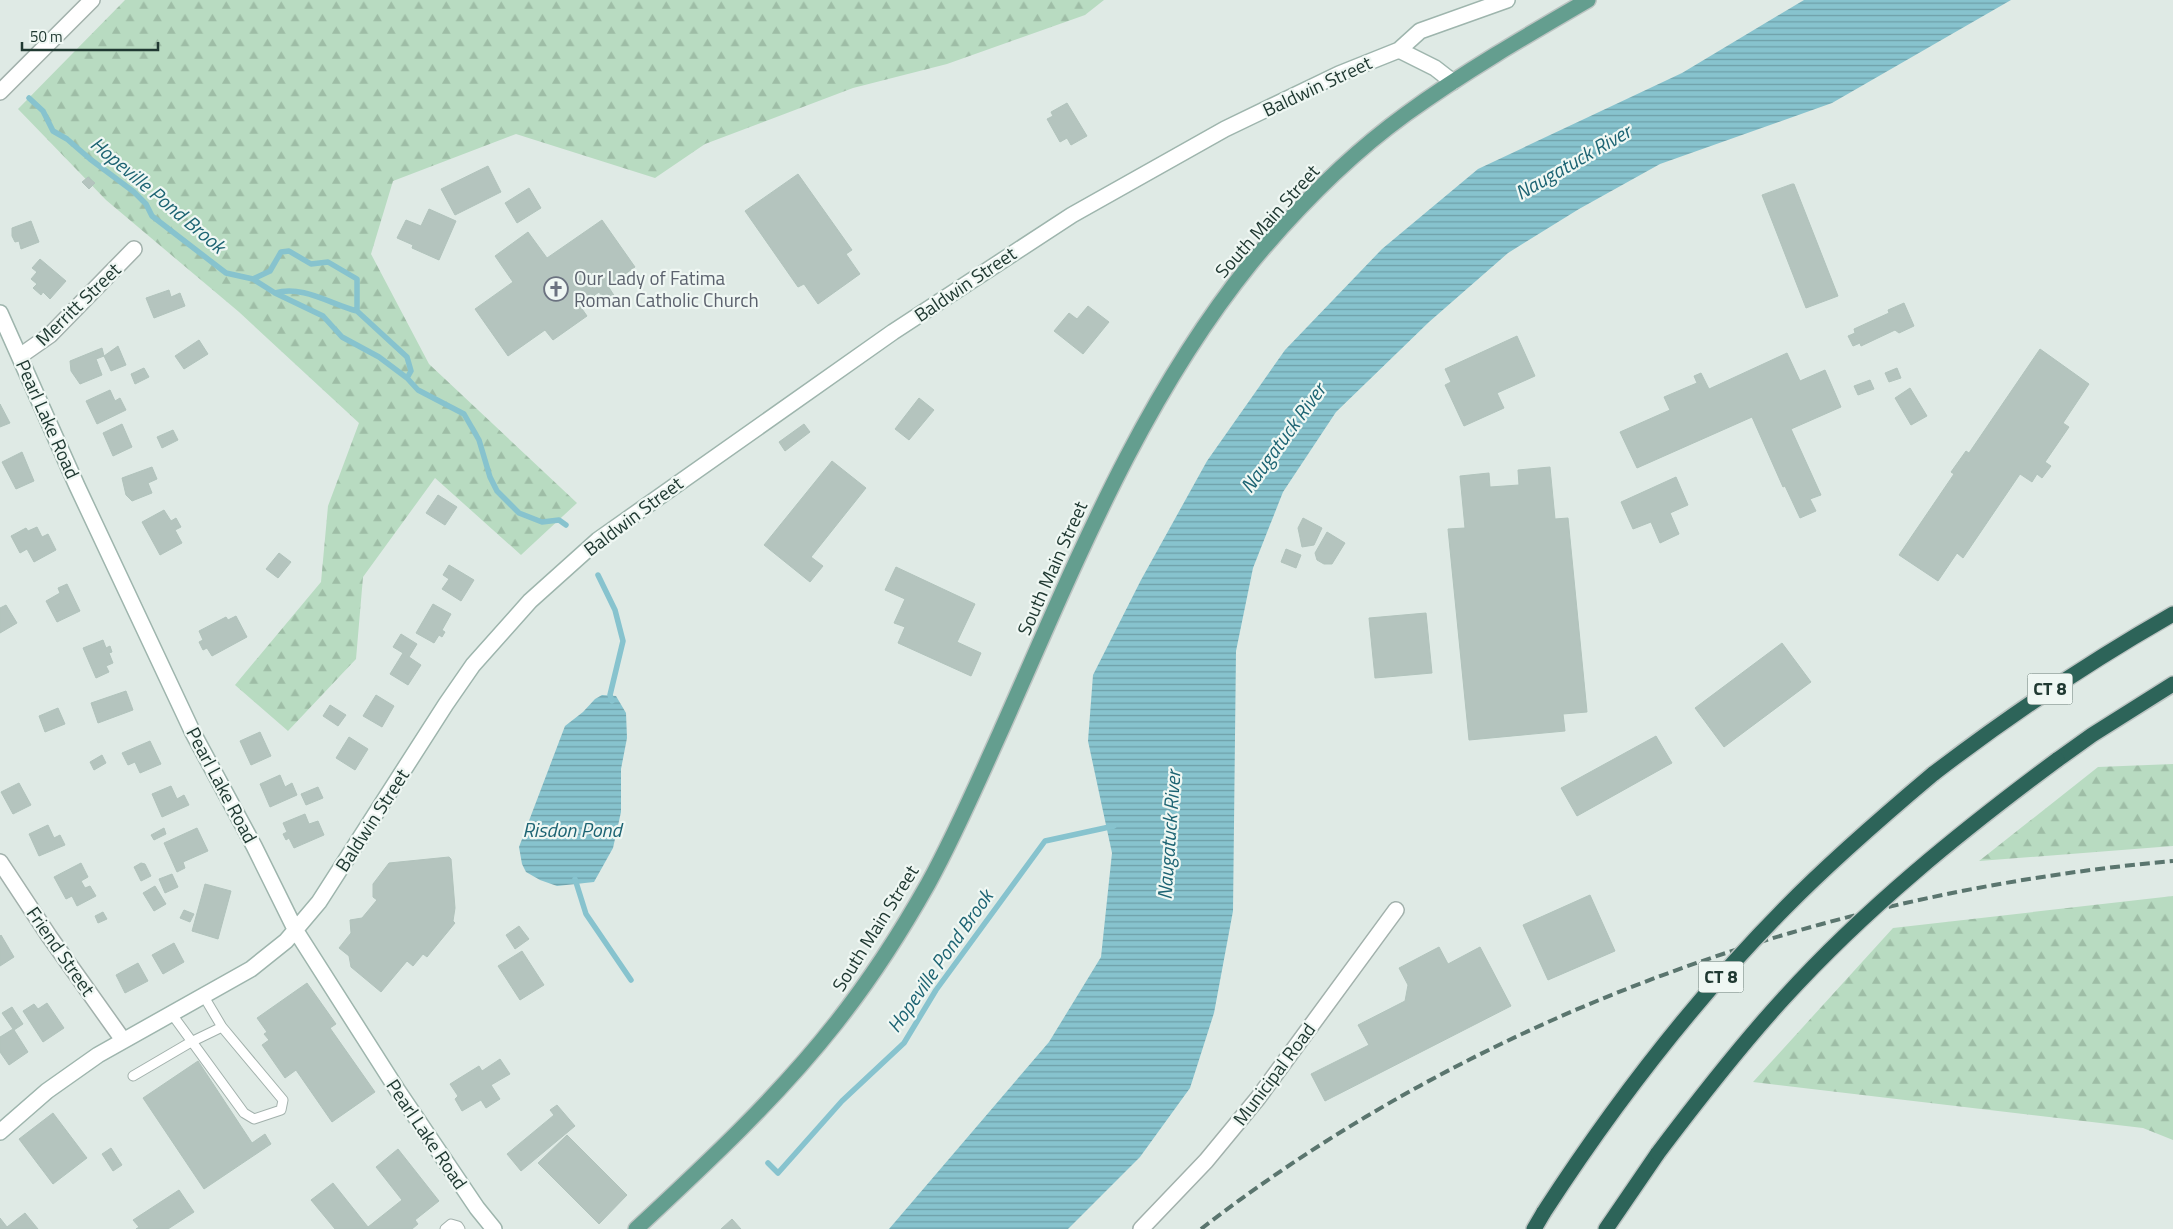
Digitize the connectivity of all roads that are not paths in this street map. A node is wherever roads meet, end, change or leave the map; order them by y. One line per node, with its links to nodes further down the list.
1 (92, 0): 6 (main road)
2 (1507, 0): 4 (main road, Baldwin Street)
3 (1588, 0): 5 (main road, South Main Street)
4 (1398, 50): 5 (main road); 14 (main road, Baldwin Street)
5 (1453, 82): 25 (main road, South Main Street)
6 (0, 92)
7 (134, 249): 9 (main road, Merritt Street)
8 (0, 313): 9 (main road, Pearl Lake Road)
9 (20, 356): 14 (main road, Pearl Lake Road)
10 (2173, 614): 27 (highway, CT 8, bridge)
11 (2173, 684): 28 (highway, bridge)
12 (0, 862): 18 (main road, Friend Street)
13 (1396, 910): 26 (main road, Municipal Road)
14 (296, 931): 15 (main road, Baldwin Street); 24 (main road, Pearl Lake Road)
15 (203, 995): 16 (main road, Baldwin Street); 17 (lane)
16 (171, 1013): 18 (main road, Baldwin Street); 19 (lane)
17 (222, 1027): 19 (lane); 19 (lane)
18 (123, 1040): 21 (main road, Baldwin Street)
19 (191, 1042): 20 (lane)
20 (133, 1076)
21 (0, 1132)
22 (445, 1229): 23 (lane)
23 (460, 1229)
24 (494, 1229)
25 (636, 1229)
26 (1141, 1229)
27 (1534, 1229)
28 (1606, 1229)

